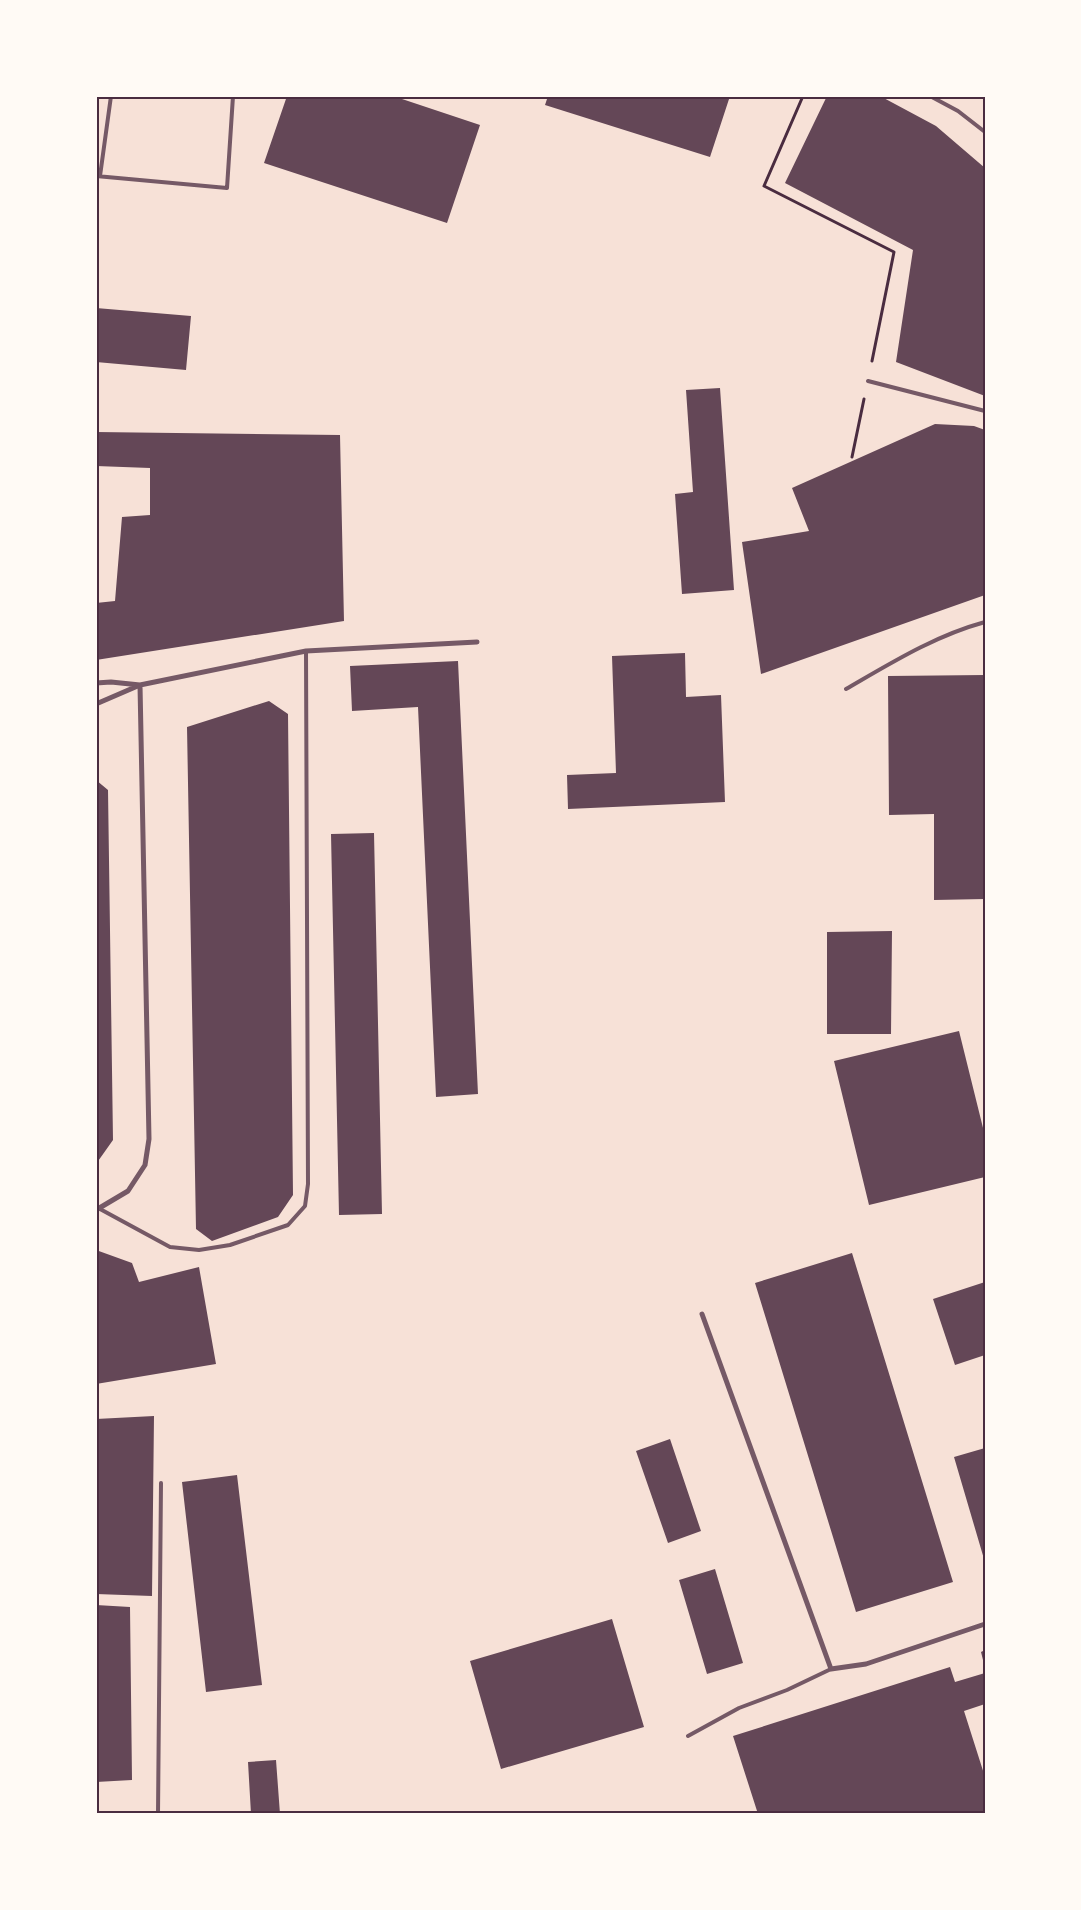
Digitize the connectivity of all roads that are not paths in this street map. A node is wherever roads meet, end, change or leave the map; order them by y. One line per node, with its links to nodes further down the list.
1 (110, 96): 5 (lane)
2 (233, 96): 5 (lane)
3 (930, 96): 4 (lane)
4 (985, 132)
5 (98, 176)
6 (868, 381): 7 (lane)
7 (985, 411)
8 (985, 622): 13 (lane)
9 (477, 642): 10 (street)
10 (306, 651): 12 (street); 15 (lane)
11 (96, 684): 12 (street)
12 (140, 685): 14 (street); 15 (street)
13 (846, 689)
14 (96, 704)
15 (98, 1210)
16 (702, 1314): 19 (street)
17 (161, 1484): 21 (lane)
18 (985, 1624): 19 (street)
19 (831, 1669): 20 (lane)
20 (688, 1736)
21 (158, 1814)

